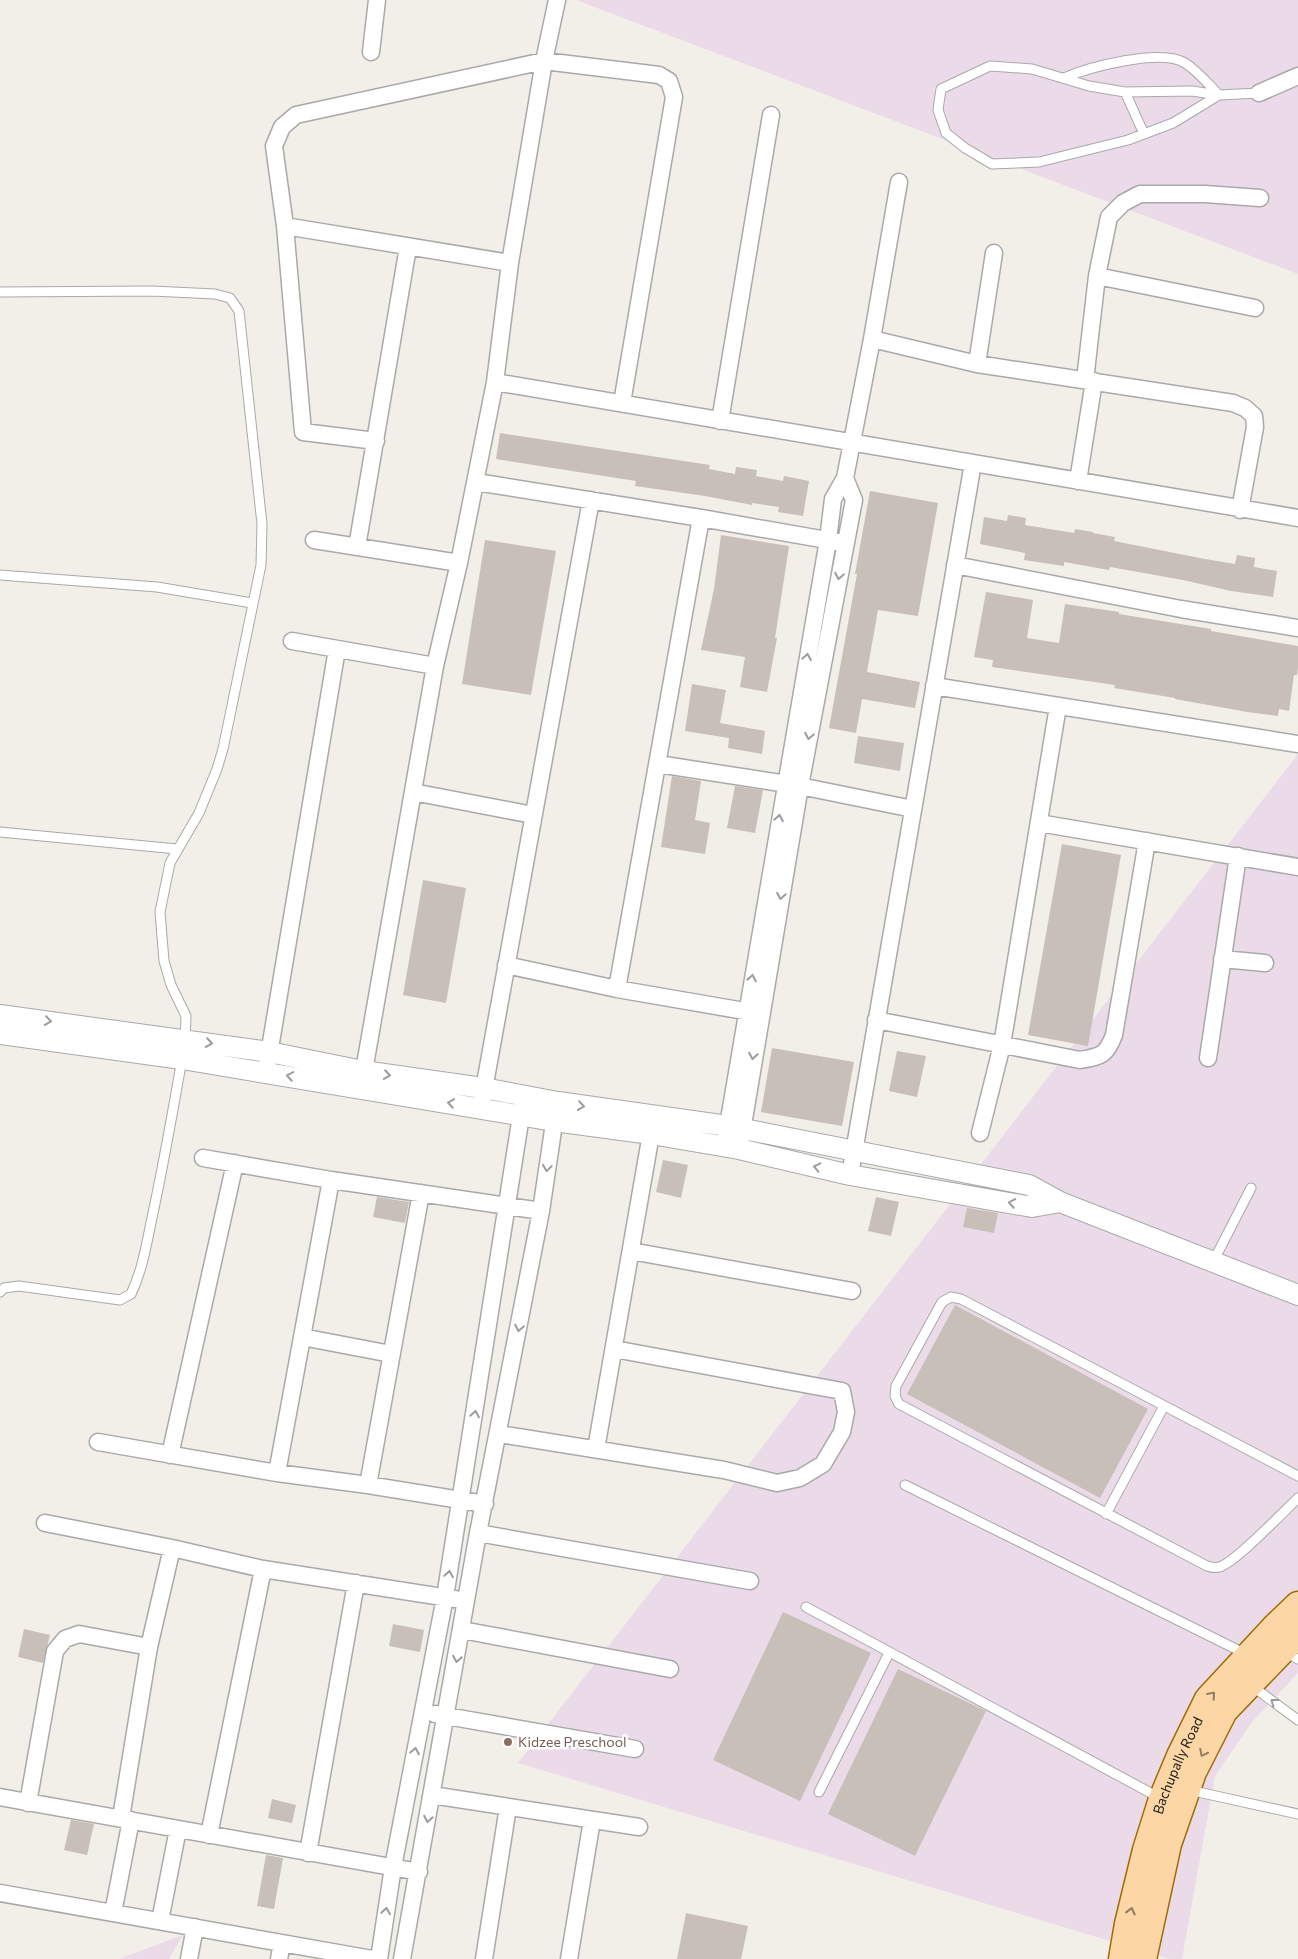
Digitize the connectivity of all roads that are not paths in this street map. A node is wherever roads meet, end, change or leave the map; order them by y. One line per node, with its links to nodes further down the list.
1 (377, 0): 3 (street)
2 (557, 0): 4 (street)
3 (371, 52)
4 (544, 61): 14 (street); 17 (street); 25 (street)
5 (1298, 76): 8 (street)
6 (1064, 78): 7 (lane); 9 (lane); 11 (lane)
7 (1125, 92): 9 (lane); 11 (lane)
8 (1258, 93): 9 (lane)
9 (1219, 95): 11 (lane)
10 (771, 115): 26 (street)
11 (1144, 134)
12 (899, 182): 21 (street)
13 (1260, 198): 18 (street)
14 (285, 226): 15 (street); 27 (street)
15 (408, 247): 17 (street); 27 (street)
16 (994, 253): 22 (street)
17 (510, 264): 24 (street)
18 (1097, 276): 20 (street); 23 (street)
19 (0, 292): 44 (lane)
20 (1255, 308)
21 (872, 339): 22 (street); 28 (street)
22 (977, 364): 23 (street)
23 (1090, 381): 31 (street); 34 (street)
24 (494, 382): 25 (street); 32 (street)
25 (622, 403): 26 (street)
26 (720, 420): 28 (street)
27 (376, 441): 40 (street)
28 (852, 442): 29 (street); 30 (street)
29 (973, 463): 31 (street); 42 (street)
30 (845, 478): 38 (street); 39 (street)
31 (1078, 481): 34 (street)
32 (476, 482): 33 (street); 41 (street)
33 (591, 500): 35 (street); 57 (street)
34 (1240, 510): 36 (street)
35 (701, 518): 38 (street); 53 (street)
36 (1298, 518)
37 (314, 540): 40 (street)
38 (828, 540): 39 (street); 54 (street, one-way to 38)
39 (845, 543): 54 (street, one-way to 54)
40 (357, 547): 41 (street)
41 (459, 563): 48 (street)
42 (955, 565): 45 (street); 49 (street)
43 (0, 575): 44 (lane)
44 (252, 603): 61 (lane)
45 (1298, 628)
46 (292, 641): 47 (street)
47 (337, 649): 48 (street); 74 (street)
48 (435, 666): 55 (street)
49 (934, 686): 50 (street); 56 (street)
50 (1058, 706): 52 (street); 58 (street)
51 (1298, 740): 52 (street)
52 (1298, 744)
53 (658, 764): 54 (street); 67 (street)
54 (793, 785): 56 (street); 68 (street)
55 (413, 792): 57 (street); 77 (street)
56 (913, 809): 70 (street)
57 (533, 815): 66 (street)
58 (1039, 822): 60 (street); 72 (street)
59 (0, 832): 61 (lane)
60 (1147, 841): 62 (street); 72 (street)
61 (177, 849): 73 (lane)
62 (1238, 856): 63 (street); 64 (street)
63 (1298, 866)
64 (1222, 959): 65 (street); 75 (street)
65 (1265, 963)
66 (506, 965): 67 (street); 78 (street)
67 (617, 989): 68 (street)
68 (754, 1013): 81 (street)
69 (0, 1015): 73 (street, one-way to 73)
70 (876, 1020): 72 (street); 85 (street)
71 (0, 1034): 73 (street)
72 (1002, 1045): 82 (street)
73 (183, 1049): 74 (street, one-way to 74); 76 (street); 98 (lane)
74 (269, 1052): 76 (street); 77 (street)
75 (1208, 1058)
76 (266, 1072): 77 (street, one-way to 76)
77 (362, 1080): 78 (street)
78 (482, 1098): 79 (street)
79 (522, 1105): 80 (street); 93 (street)
80 (556, 1112): 81 (street, one-way to 81); 83 (street); 94 (street, one-way to 94)
81 (734, 1127): 84 (street); 85 (street)
82 (980, 1132)
83 (651, 1134): 84 (street); 95 (street)
84 (731, 1148): 88 (street, one-way to 84)
85 (855, 1151): 88 (street); 92 (street)
86 (203, 1158): 87 (street)
87 (235, 1163): 89 (street); 107 (street)
88 (850, 1174): 92 (street, one-way to 88)
89 (331, 1180): 91 (street); 100 (street)
90 (1251, 1188): 96 (lane)
91 (421, 1193): 93 (street); 102 (street)
92 (1060, 1202): 96 (street)
93 (507, 1205): 94 (street); 113 (street, one-way to 93)
94 (541, 1211): 104 (street, one-way to 104)
95 (631, 1251): 97 (street); 101 (street)
96 (1213, 1262): 99 (street)
97 (852, 1291)
98 (0, 1292)
99 (1298, 1295)
100 (302, 1337): 102 (street); 108 (street)
101 (614, 1349): 106 (street); 106 (street)
102 (391, 1354): 110 (street)
103 (1164, 1406): 109 (lane); 115 (lane); 115 (lane)
104 (499, 1434): 106 (street); 114 (street)
105 (98, 1442): 107 (street)
106 (596, 1449)
107 (170, 1455): 108 (street)
108 (277, 1472): 110 (street)
109 (1298, 1476)
110 (368, 1484): 113 (street)
111 (905, 1485): 130 (lane)
112 (1298, 1498): 115 (lane)
113 (461, 1501): 114 (street); 122 (street, one-way to 113)
114 (485, 1504): 117 (street)
115 (1106, 1514)
116 (45, 1523): 118 (street)
117 (478, 1533): 120 (street); 123 (street)
118 (172, 1548): 119 (street); 128 (street)
119 (264, 1569): 121 (street); 149 (street)
120 (750, 1582)
121 (356, 1583): 122 (street); 150 (street)
122 (445, 1597): 123 (street); 133 (street)
123 (467, 1601): 126 (street)
124 (1298, 1605): 130 (main road, Bachupally Road)
125 (806, 1607): 129 (lane)
126 (462, 1630): 131 (street); 134 (street, one-way to 134)
127 (1294, 1645): 132 (main road, Bachupally Road)
128 (149, 1647): 142 (street); 145 (street)
129 (889, 1653): 138 (lane); 141 (lane)
130 (1249, 1655): 141 (main road, Bachupally Road, one-way to 130)
131 (670, 1670)
132 (1250, 1684): 135 (lane, one-way to 132); 137 (main road, Bachupally Road, one-way to 137)
133 (423, 1711): 134 (street); 151 (street, one-way to 133)
134 (446, 1716): 136 (street); 139 (street)
135 (1298, 1720)
136 (635, 1749)
137 (1187, 1790): 144 (lane); 164 (main road, Bachupally Road)
138 (819, 1792)
139 (432, 1795): 143 (street); 152 (street, one-way to 152)
140 (0, 1797): 142 (street)
141 (1162, 1799): 164 (main road, Bachupally Road, one-way to 141)
142 (28, 1803): 145 (street)
143 (508, 1807): 146 (street); 162 (street)
144 (1298, 1814)
145 (126, 1819): 148 (street); 154 (street)
146 (592, 1820): 147 (street); 163 (street)
147 (639, 1827)
148 (178, 1829): 149 (street); 155 (street)
149 (209, 1835): 150 (street)
150 (308, 1853): 151 (street)
151 (393, 1867): 152 (street); 160 (street, one-way to 151)
152 (419, 1872): 161 (street)
153 (0, 1893): 154 (street)
154 (113, 1912): 155 (street)
155 (160, 1921): 156 (street)
156 (195, 1927): 157 (street); 158 (street)
157 (281, 1951): 159 (street)
158 (189, 1959)
159 (372, 1959)
160 (379, 1959)
161 (402, 1959)
162 (484, 1959)
163 (569, 1959)
164 (1139, 1959)

